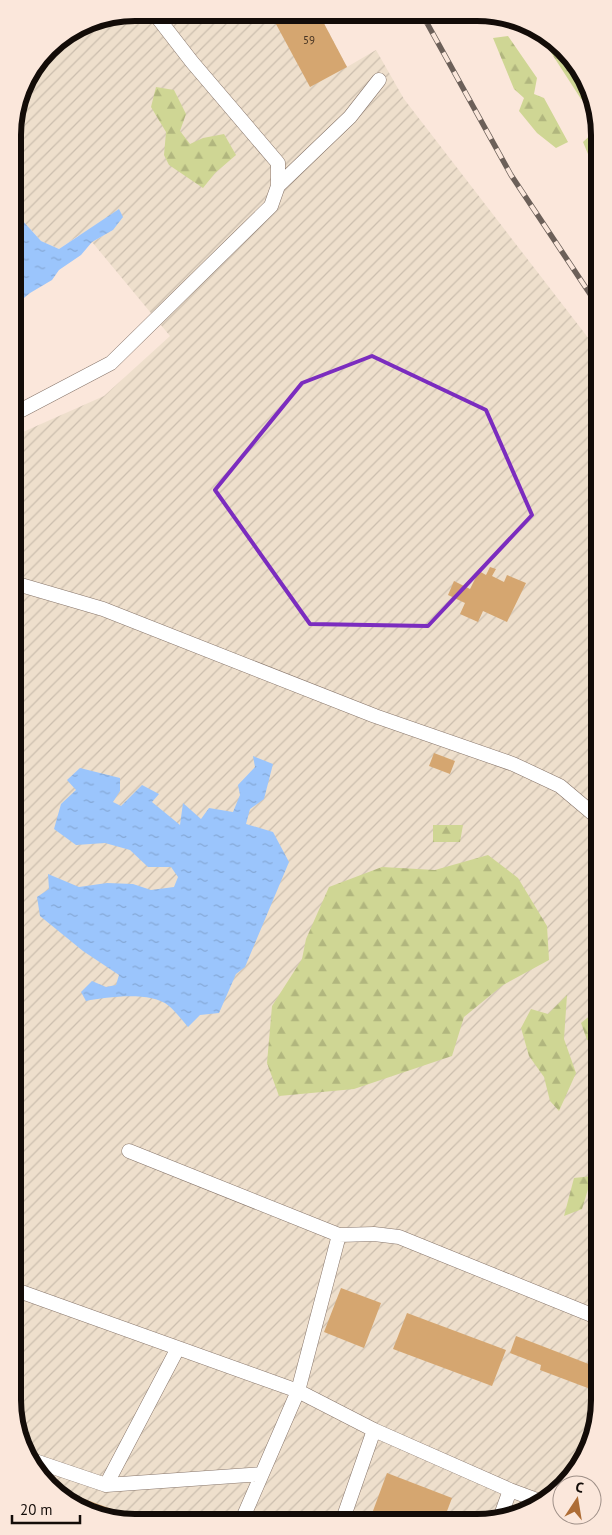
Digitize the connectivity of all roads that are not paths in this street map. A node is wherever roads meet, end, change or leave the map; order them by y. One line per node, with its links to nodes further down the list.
1 (160, 21): 3 (lane)
2 (379, 80): 3 (lane)
3 (278, 186): 4 (lane)
4 (21, 410)
5 (21, 585): 6 (lane)
6 (591, 812)
7 (129, 1151): 8 (lane)
8 (339, 1235): 10 (lane); 12 (lane)
9 (21, 1292): 11 (lane)
10 (591, 1315)
11 (178, 1348): 12 (lane); 16 (lane)
12 (298, 1391): 13 (lane); 15 (lane)
13 (374, 1430): 17 (lane); 21 (lane)
14 (41, 1463): 16 (lane)
15 (262, 1474): 16 (lane); 20 (lane)
16 (106, 1485)
17 (510, 1490): 18 (lane); 19 (lane)
18 (534, 1498)
19 (503, 1511)
20 (245, 1514)
21 (345, 1514)

